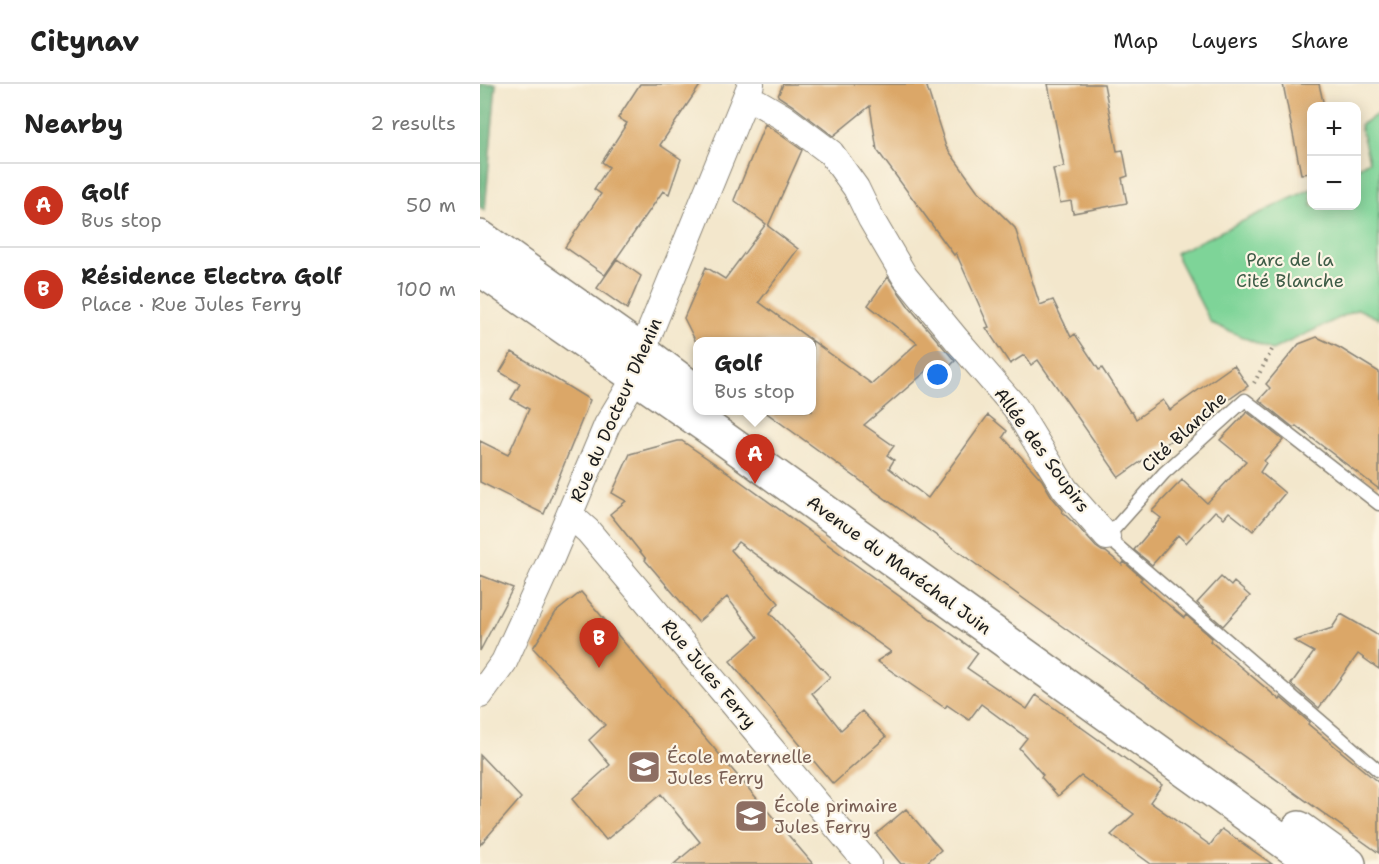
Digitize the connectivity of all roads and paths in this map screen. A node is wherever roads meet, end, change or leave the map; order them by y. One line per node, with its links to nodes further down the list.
1 (749, 90): 5 (street, Rue du Docteur Dhenin); 13 (street, Allée des Soupirs)
2 (480, 237): 5 (main road, Avenue du Maréchal Juin)
3 (480, 269): 5 (main road, Avenue du Maréchal Juin)
4 (1272, 350): 7 (path)
5 (639, 364): 6 (main road, Avenue du Maréchal Juin); 8 (main road, Avenue du Maréchal Juin); 12 (street, Rue du Docteur Dhenin)
6 (693, 391)
7 (1245, 400): 11 (lane, Cité Blanche); 13 (lane, Cité Blanche)
8 (693, 413)
9 (695, 415): 17 (main road, Avenue du Maréchal Juin)
10 (728, 415): 18 (main road, Avenue du Maréchal Juin)
11 (1379, 504)
12 (570, 514): 14 (street, Rue du Docteur Dhenin); 16 (street, Rue Jules Ferry)
13 (1107, 537): 15 (lane, Allée des Soupirs)
14 (480, 695)
15 (1379, 771)
16 (868, 864)
17 (1315, 864)
18 (1349, 864)

